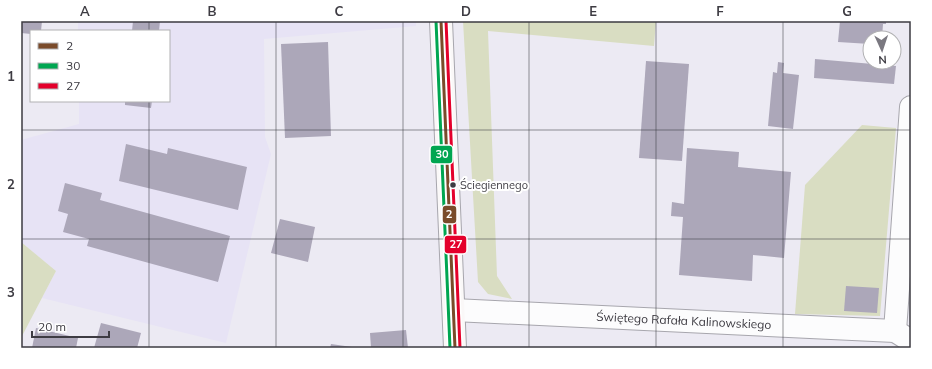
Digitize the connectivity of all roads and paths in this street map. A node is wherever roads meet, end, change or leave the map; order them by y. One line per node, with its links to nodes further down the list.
1 (441, 21): 3 (street)
2 (911, 107): 4 (street)
3 (454, 310): 4 (street, Świętego Rafała Kalinowskiego); 5 (street)
4 (903, 336)
5 (455, 348)

